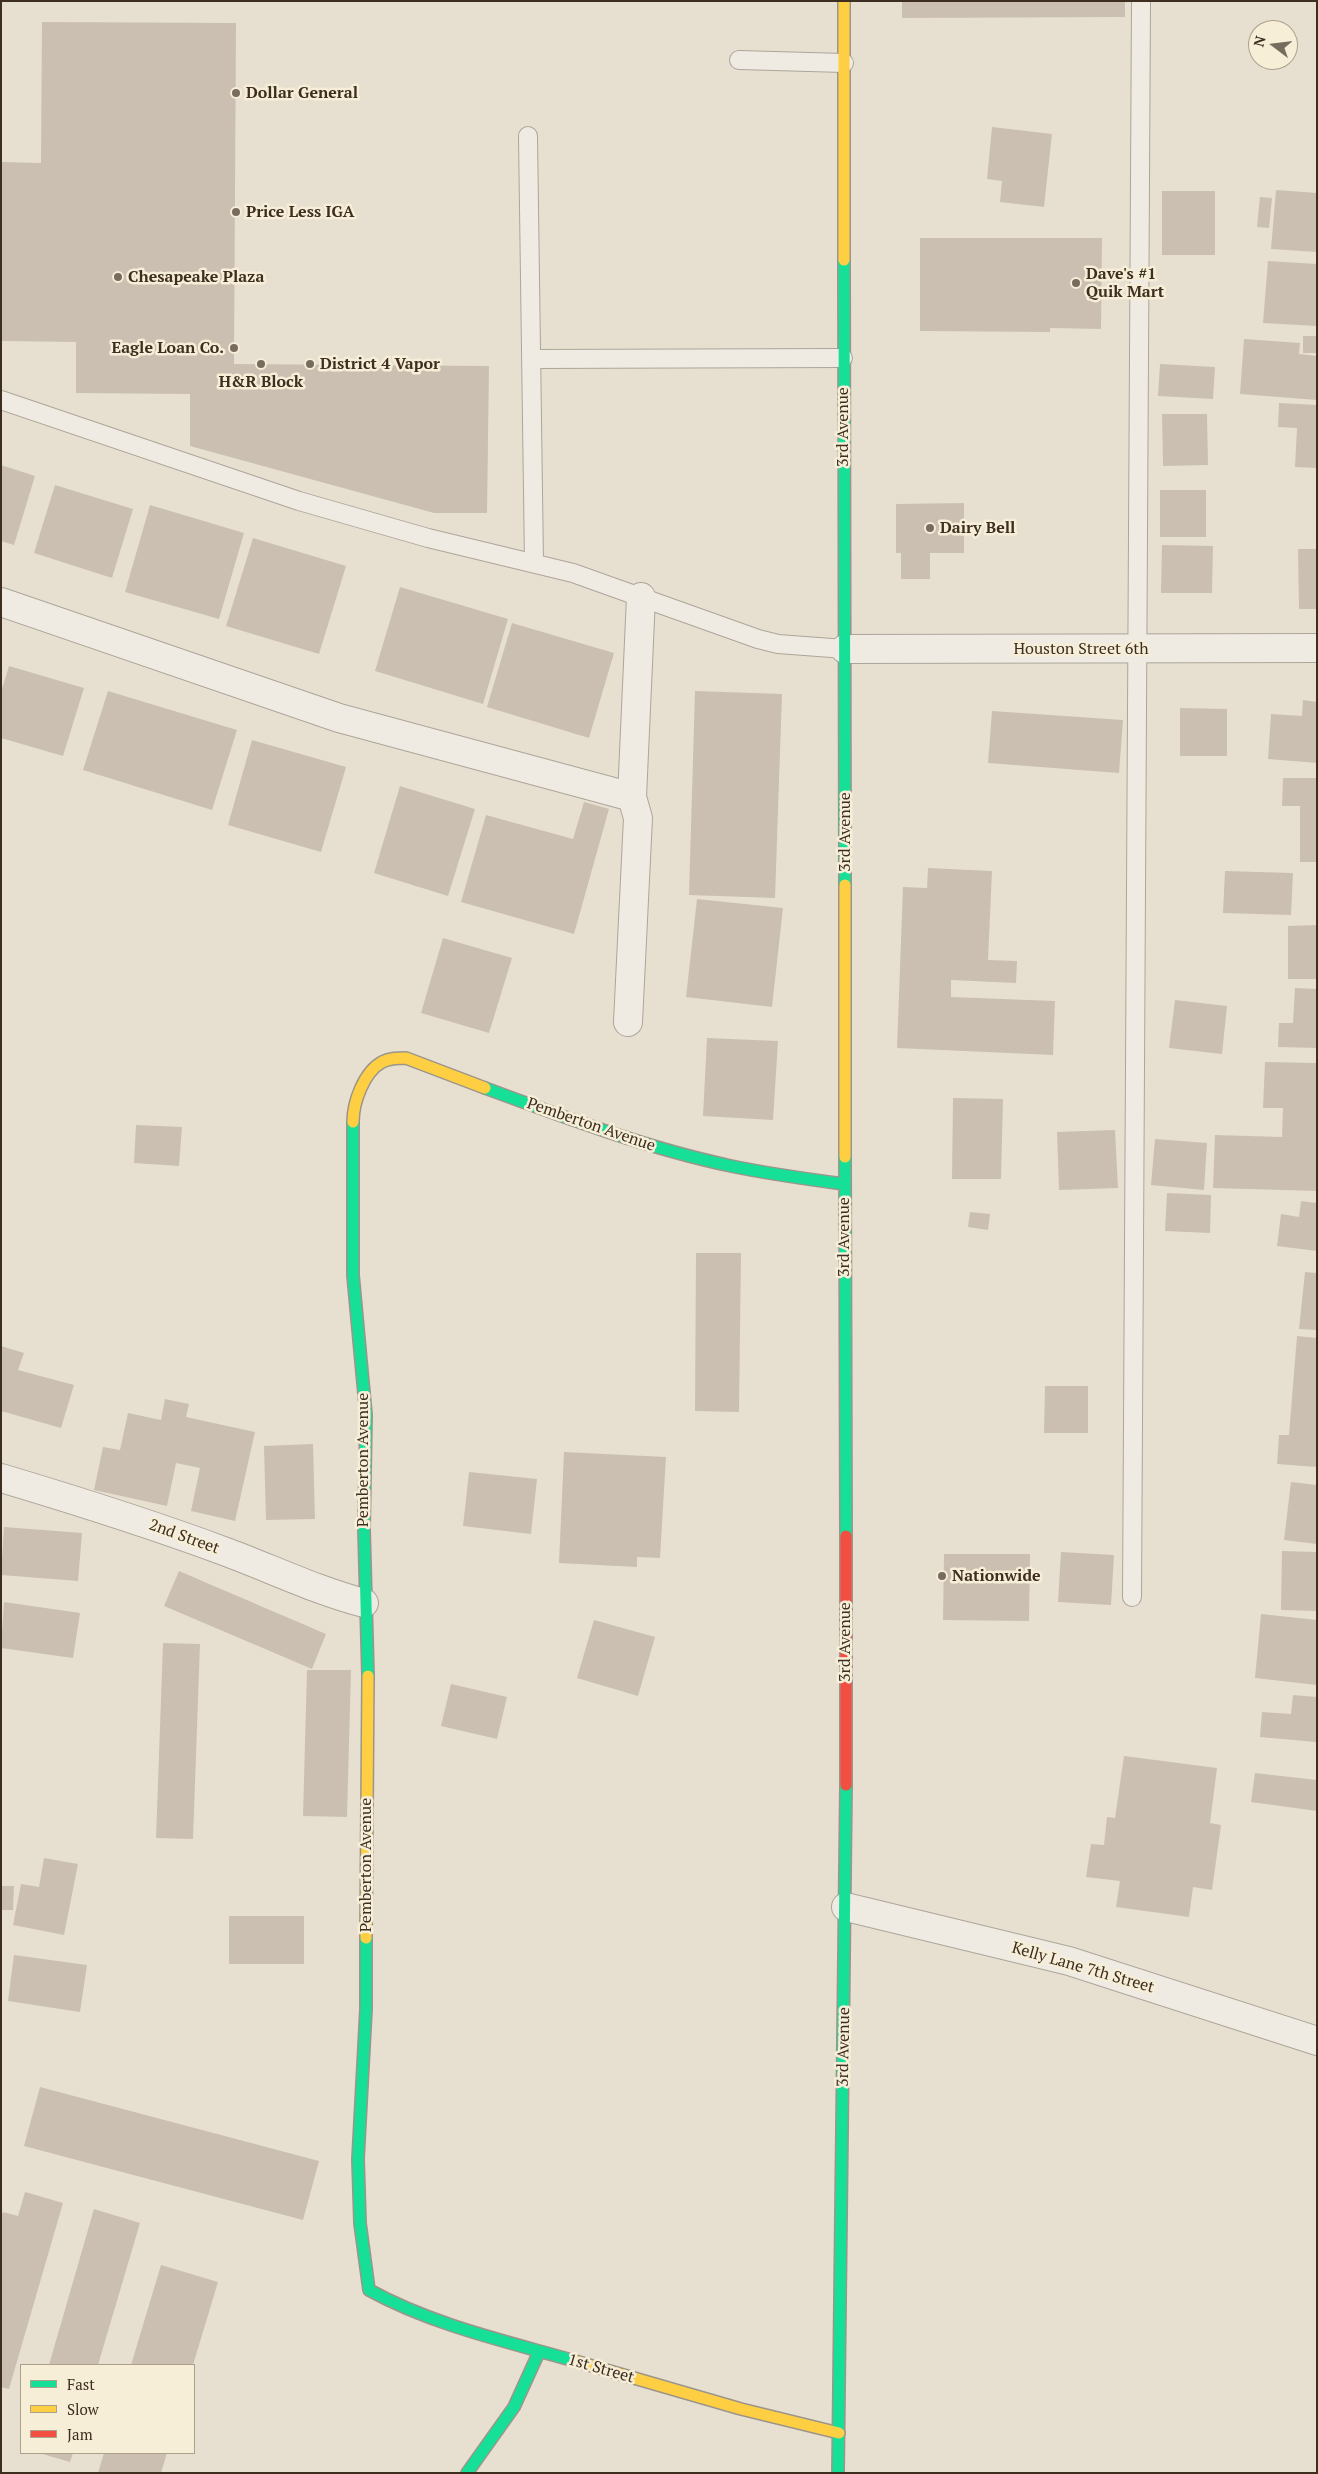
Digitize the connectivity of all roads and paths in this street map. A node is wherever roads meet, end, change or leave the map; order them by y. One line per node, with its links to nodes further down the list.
1 (844, 1): 4 (street, 3rd Avenue)
2 (1141, 1): 14 (lane)
3 (739, 60): 4 (lane)
4 (844, 62): 6 (street, 3rd Avenue)
5 (528, 136): 7 (lane)
6 (843, 358): 7 (lane); 13 (street, 3rd Avenue)
7 (531, 359): 9 (lane)
8 (1, 400): 9 (lane)
9 (534, 563): 10 (lane)
10 (641, 597): 13 (lane); 15 (street)
11 (1, 602): 15 (street)
12 (1317, 648): 14 (street, Houston Street 6th)
13 (845, 649): 14 (street, Houston Street 6th); 17 (street, 3rd Avenue)
14 (1138, 649): 19 (lane)
15 (632, 797): 16 (street)
16 (628, 1022)
17 (844, 1184): 20 (street, Pemberton Avenue); 21 (street, 3rd Avenue)
18 (1, 1478): 20 (street, 2nd Street)
19 (1132, 1598)
20 (364, 1604): 23 (street, Pemberton Avenue)
21 (846, 1907): 22 (street, Kelly Lane 7th Street); 25 (street, 3rd Avenue)
22 (1317, 2041)
23 (369, 2290): 24 (street, 1st Street)
24 (539, 2352): 25 (street, 1st Street); 26 (street)
25 (838, 2433): 27 (street, 3rd Avenue)
26 (467, 2473)
27 (838, 2473)

